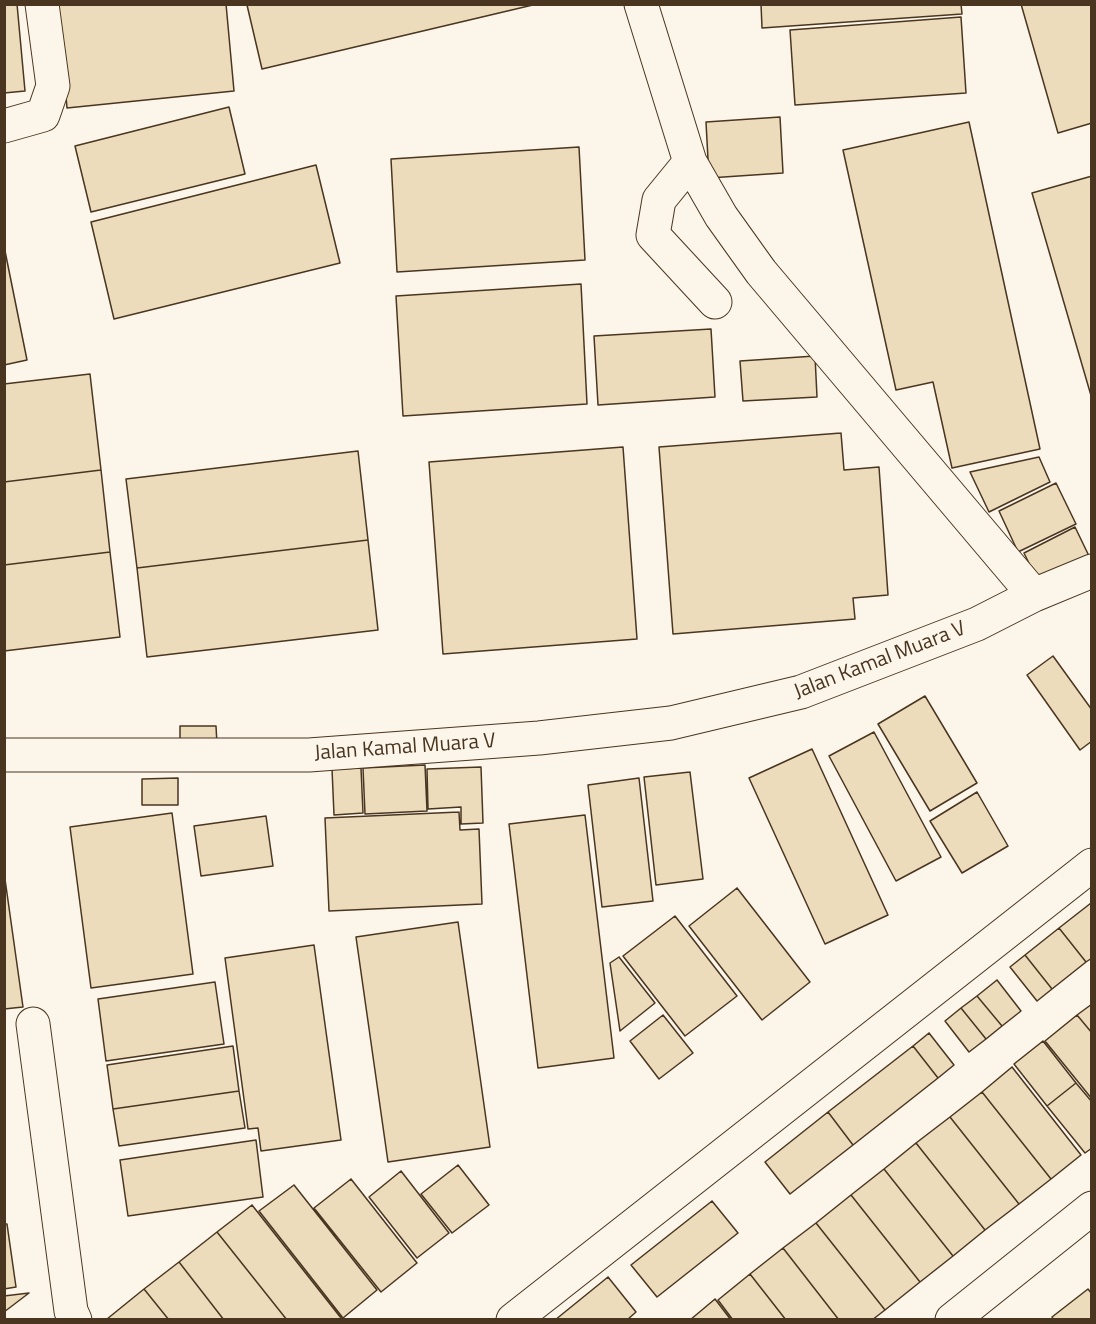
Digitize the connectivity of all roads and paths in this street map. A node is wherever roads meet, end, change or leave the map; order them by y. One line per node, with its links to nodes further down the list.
1 (42, 4): 3 (street)
2 (641, 4): 4 (street)
3 (4, 126)
4 (690, 162): 5 (street); 7 (street)
5 (715, 302)
6 (1092, 571): 7 (street, Jalan Kamal Muara V)
7 (1034, 595): 8 (street, Jalan Kamal Muara V)
8 (4, 755)
9 (1092, 864): 13 (street)
10 (33, 1024): 12 (street)
11 (1092, 1208): 14 (street)
12 (69, 1317)
13 (513, 1320)
14 (952, 1320)

